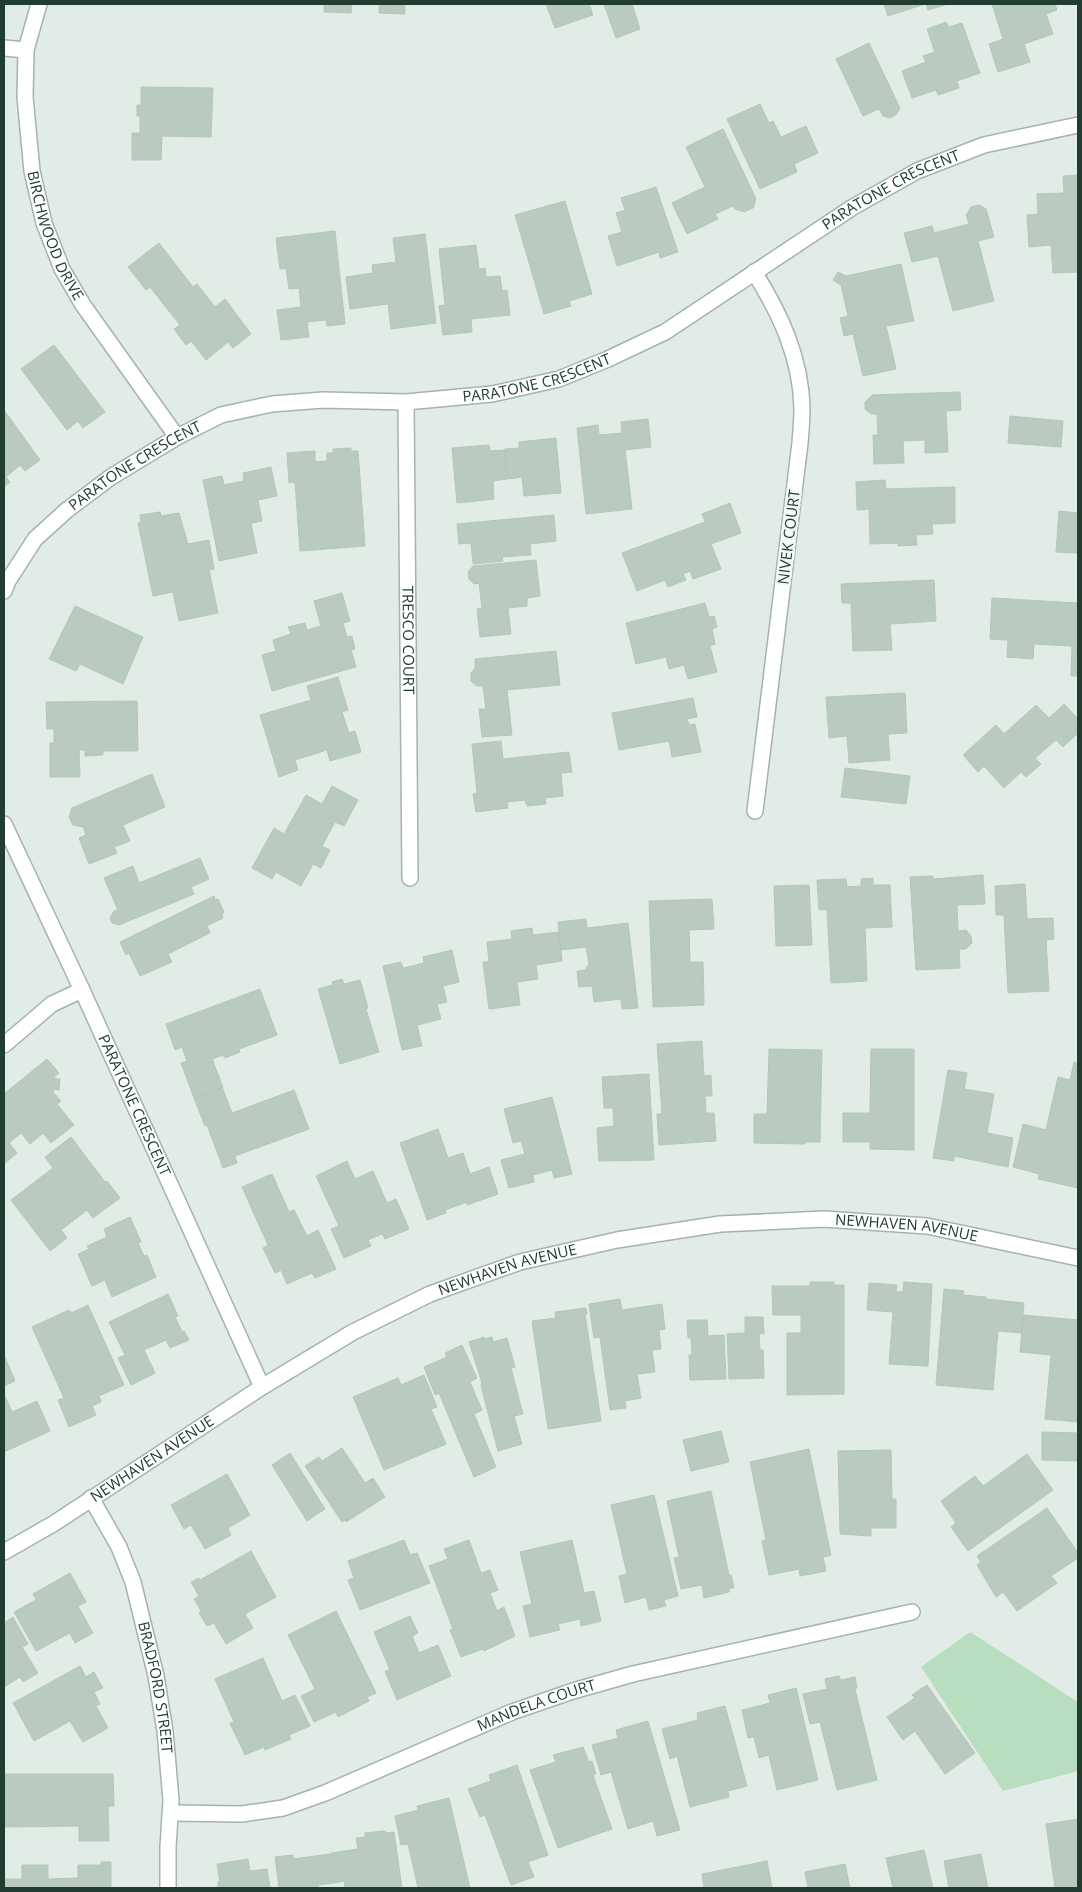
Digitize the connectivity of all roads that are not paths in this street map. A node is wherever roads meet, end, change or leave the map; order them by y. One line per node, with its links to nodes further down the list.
1 (39, 4): 3 (street, BIRCHWOOD DRIVE)
2 (4, 48): 3 (street)
3 (26, 50): 7 (street, BIRCHWOOD DRIVE)
4 (1078, 125): 5 (street, PARATONE CRESCENT)
5 (754, 272): 6 (street, PARATONE CRESCENT); 9 (street, NIVEK COURT)
6 (406, 402): 7 (street, PARATONE CRESCENT); 11 (street, TRESCO COURT)
7 (177, 437): 8 (street, PARATONE CRESCENT)
8 (4, 591)
9 (755, 811)
10 (4, 824): 12 (street, PARATONE CRESCENT)
11 (410, 878)
12 (82, 990): 13 (street); 15 (street, PARATONE CRESCENT)
13 (4, 1045)
14 (1078, 1258): 15 (street, NEWHAVEN AVENUE)
15 (262, 1387): 16 (street, NEWHAVEN AVENUE)
16 (91, 1498): 17 (street, NEWHAVEN AVENUE); 19 (street, BRADFORD STREET)
17 (4, 1552)
18 (912, 1612): 19 (street, MANDELA COURT)
19 (170, 1813): 20 (street, BRADFORD STREET)
20 (168, 1888)

